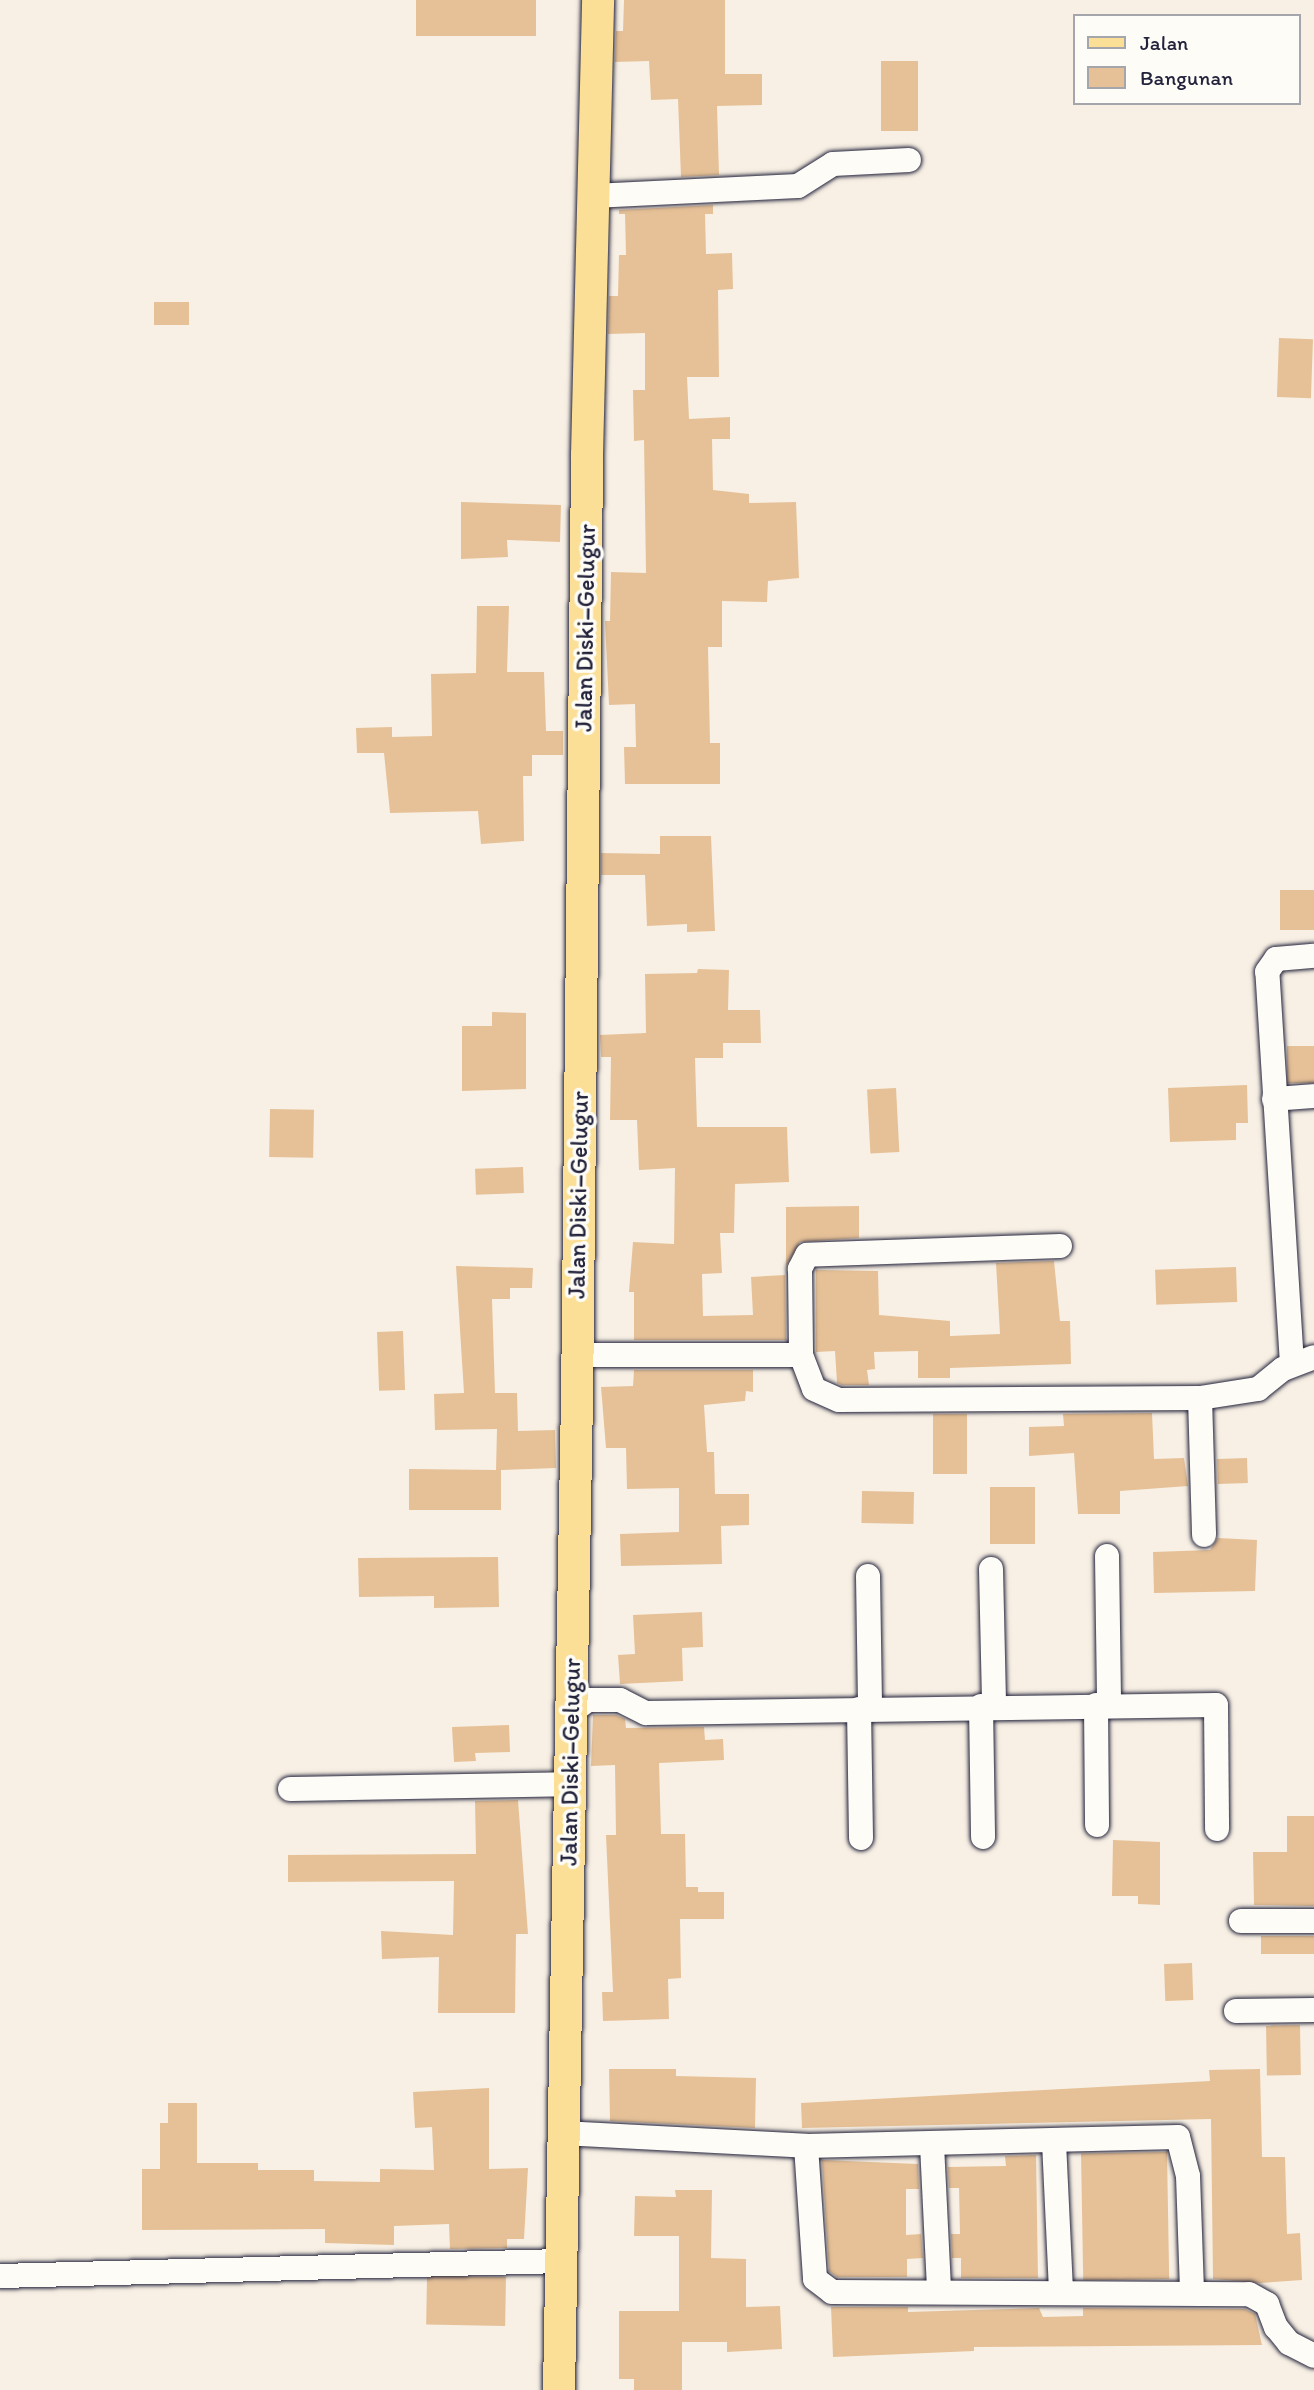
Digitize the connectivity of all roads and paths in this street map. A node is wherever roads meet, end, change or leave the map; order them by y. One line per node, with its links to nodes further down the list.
1 (598, 0): 3 (main road, Jalan Diski–Gelugur)
2 (909, 160): 3 (street)
3 (593, 196): 8 (main road, Jalan Diski–Gelugur)
4 (1314, 956): 6 (street)
5 (1314, 1097): 6 (street)
6 (1275, 1099): 10 (street)
7 (1060, 1246): 9 (street)
8 (576, 1355): 9 (street); 19 (main road, Jalan Diski–Gelugur)
9 (801, 1355): 11 (street)
10 (1303, 1361): 11 (street)
11 (1200, 1398): 12 (street)
12 (1204, 1535)
13 (1107, 1556): 16 (street)
14 (991, 1569): 17 (street)
15 (868, 1576): 18 (street)
16 (1102, 1705): 17 (street); 22 (street); 23 (street)
17 (987, 1706): 18 (street); 24 (street)
18 (865, 1708): 19 (street); 25 (street)
19 (570, 1713): 20 (main road, Jalan Diski–Gelugur)
20 (569, 1784): 21 (street); 30 (main road, Jalan Diski–Gelugur)
21 (290, 1789)
22 (1097, 1825)
23 (1217, 1829)
24 (983, 1837)
25 (861, 1838)
26 (1241, 1921): 27 (street)
27 (1314, 1921)
28 (1314, 2010): 29 (street)
29 (1236, 2011)
30 (562, 2133): 33 (street); 34 (main road, Jalan Diski–Gelugur)
31 (1054, 2142): 32 (street); 37 (street); 38 (street)
32 (932, 2145): 33 (street); 36 (street)
33 (806, 2146): 36 (street)
34 (560, 2260): 35 (street); 40 (main road, Jalan Diski–Gelugur)
35 (0, 2276)
36 (939, 2290): 37 (street)
37 (1061, 2290): 38 (street)
38 (1192, 2291): 39 (street)
39 (1314, 2356)
40 (559, 2390)

